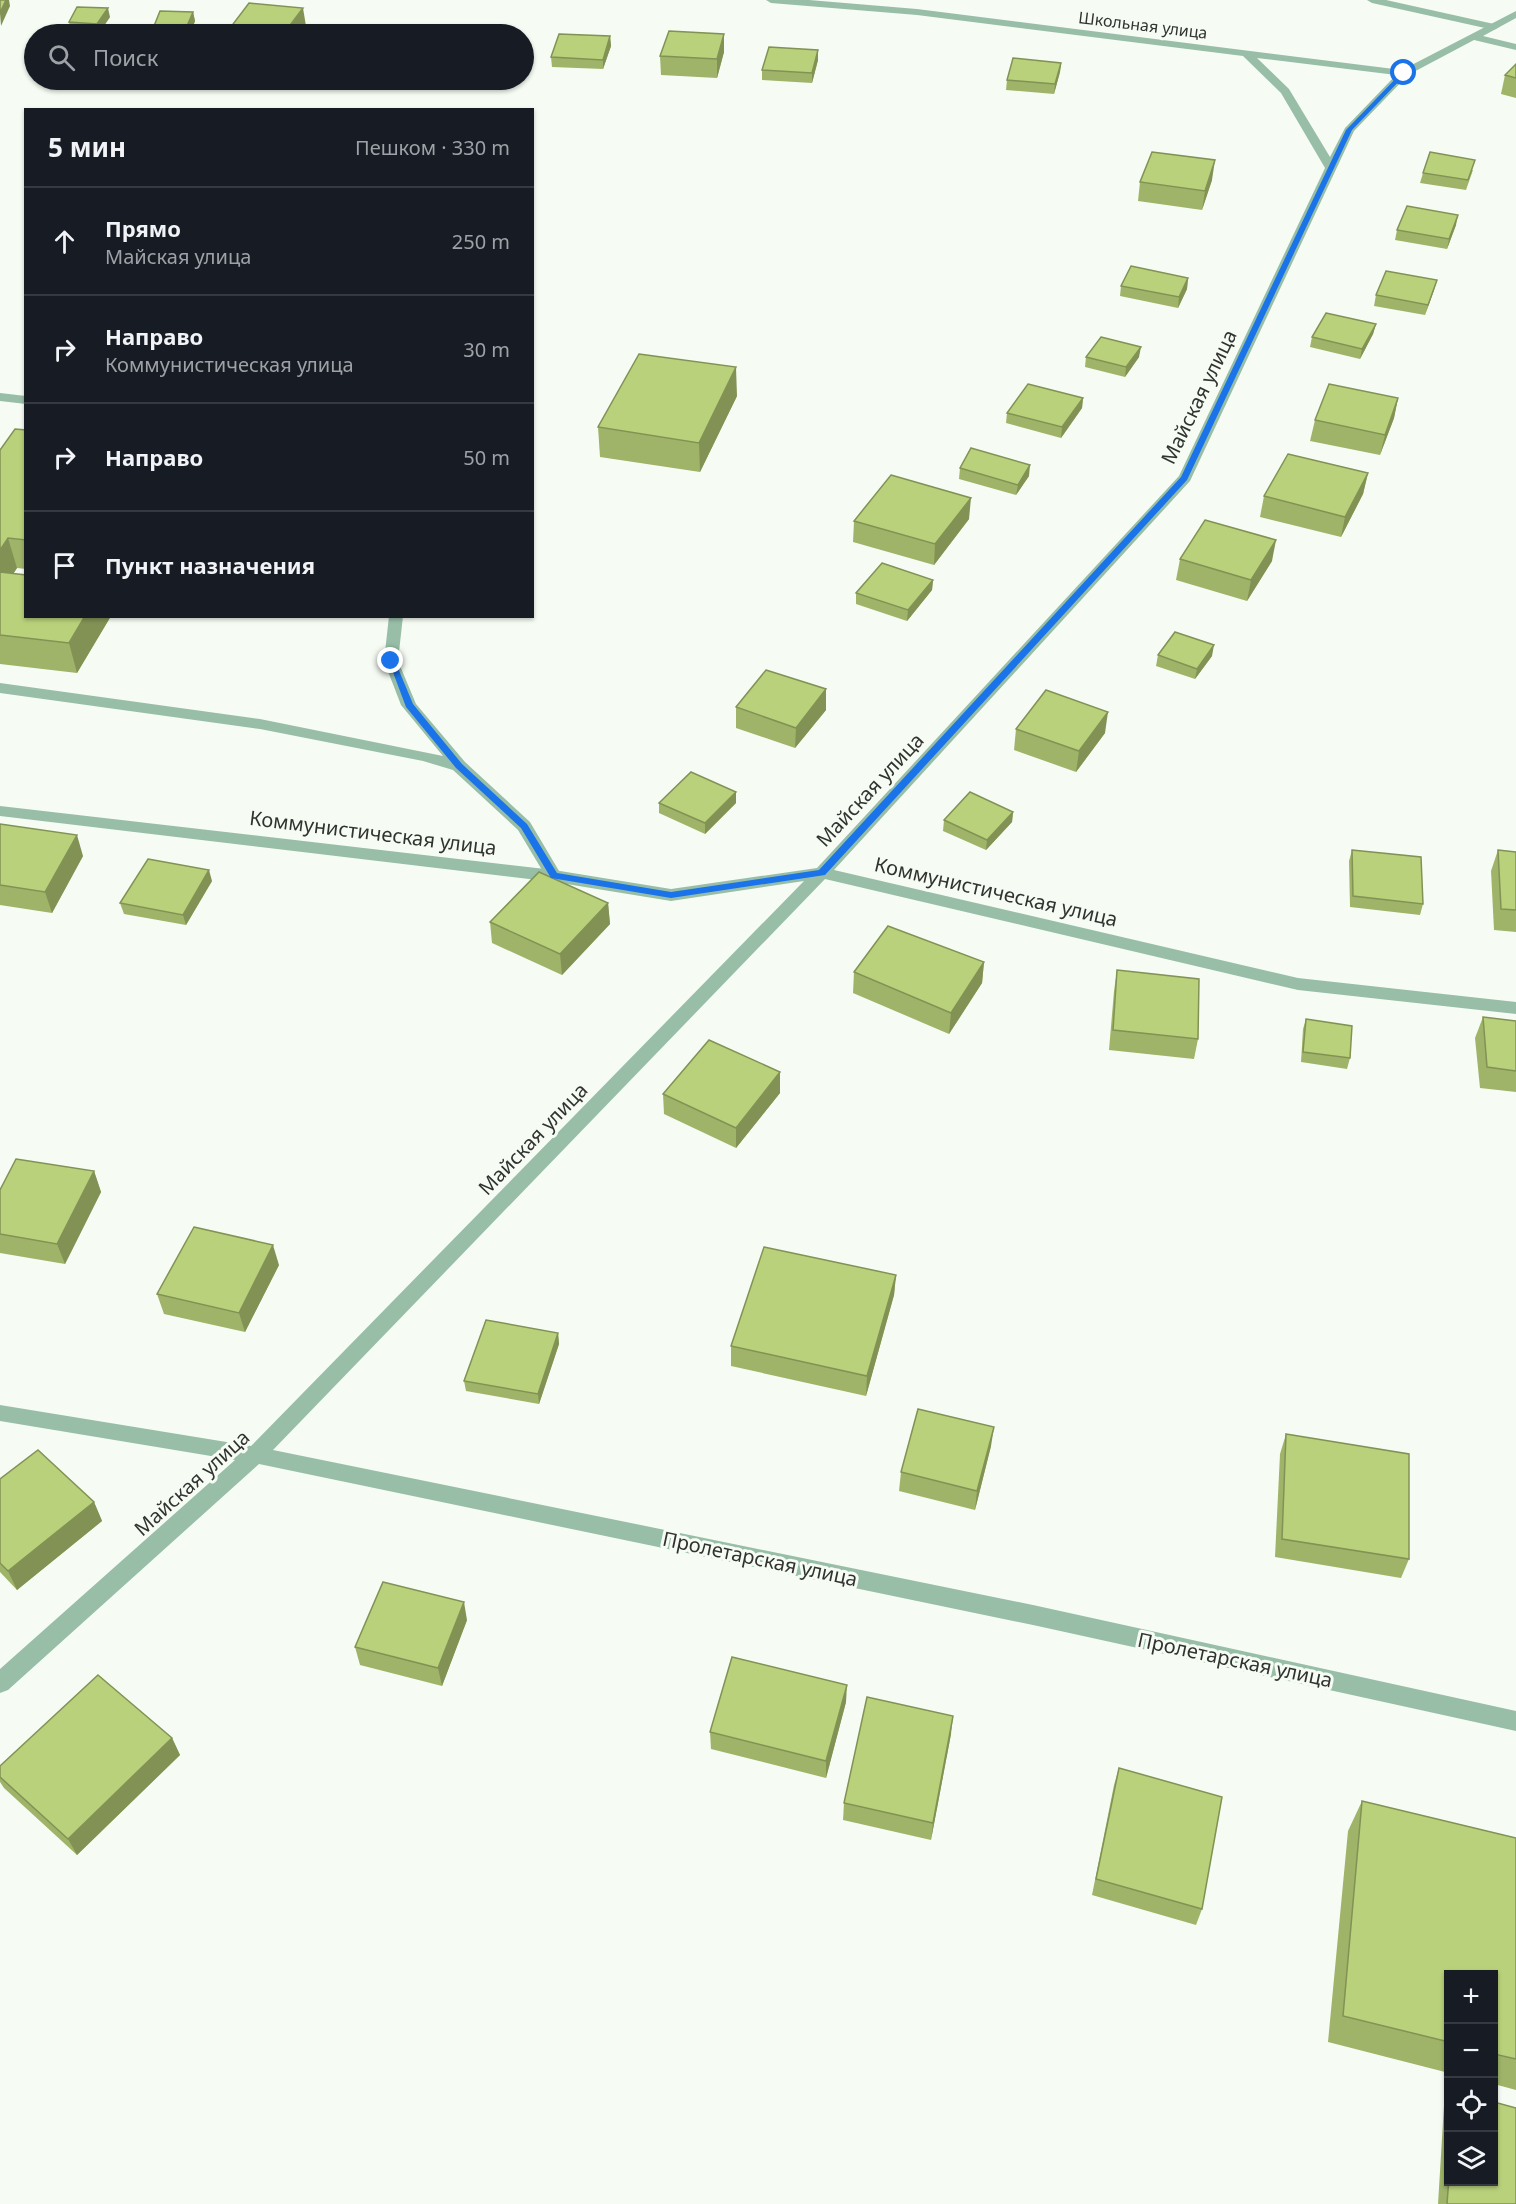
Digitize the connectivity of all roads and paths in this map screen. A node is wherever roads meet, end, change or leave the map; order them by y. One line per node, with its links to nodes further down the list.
1 (771, 0): 7 (street, Школьная улица)
2 (1372, 0): 4 (street)
3 (1516, 14): 4 (street, Майская улица)
4 (1494, 27): 5 (street, Майская улица)
5 (1474, 37): 6 (street); 8 (street, Майская улица)
6 (1516, 47)
7 (1246, 53): 8 (street, Школьная улица); 9 (street)
8 (1404, 73): 9 (street, Майская улица)
9 (1331, 168): 16 (street, Майская улица)
10 (0, 397): 11 (street)
11 (24, 400)
12 (396, 618): 14 (street)
13 (0, 688): 14 (street)
14 (459, 766): 17 (street)
15 (0, 811): 17 (street, Коммунистическая улица)
16 (822, 873): 17 (street, Коммунистическая улица); 18 (street, Коммунистическая улица); 20 (street, Майская улица)
17 (554, 876)
18 (1516, 1008)
19 (0, 1413): 20 (street, Пролетарская улица)
20 (255, 1455): 21 (street, Майская улица); 22 (street, Пролетарская улица)
21 (0, 1683)
22 (1516, 1721)

